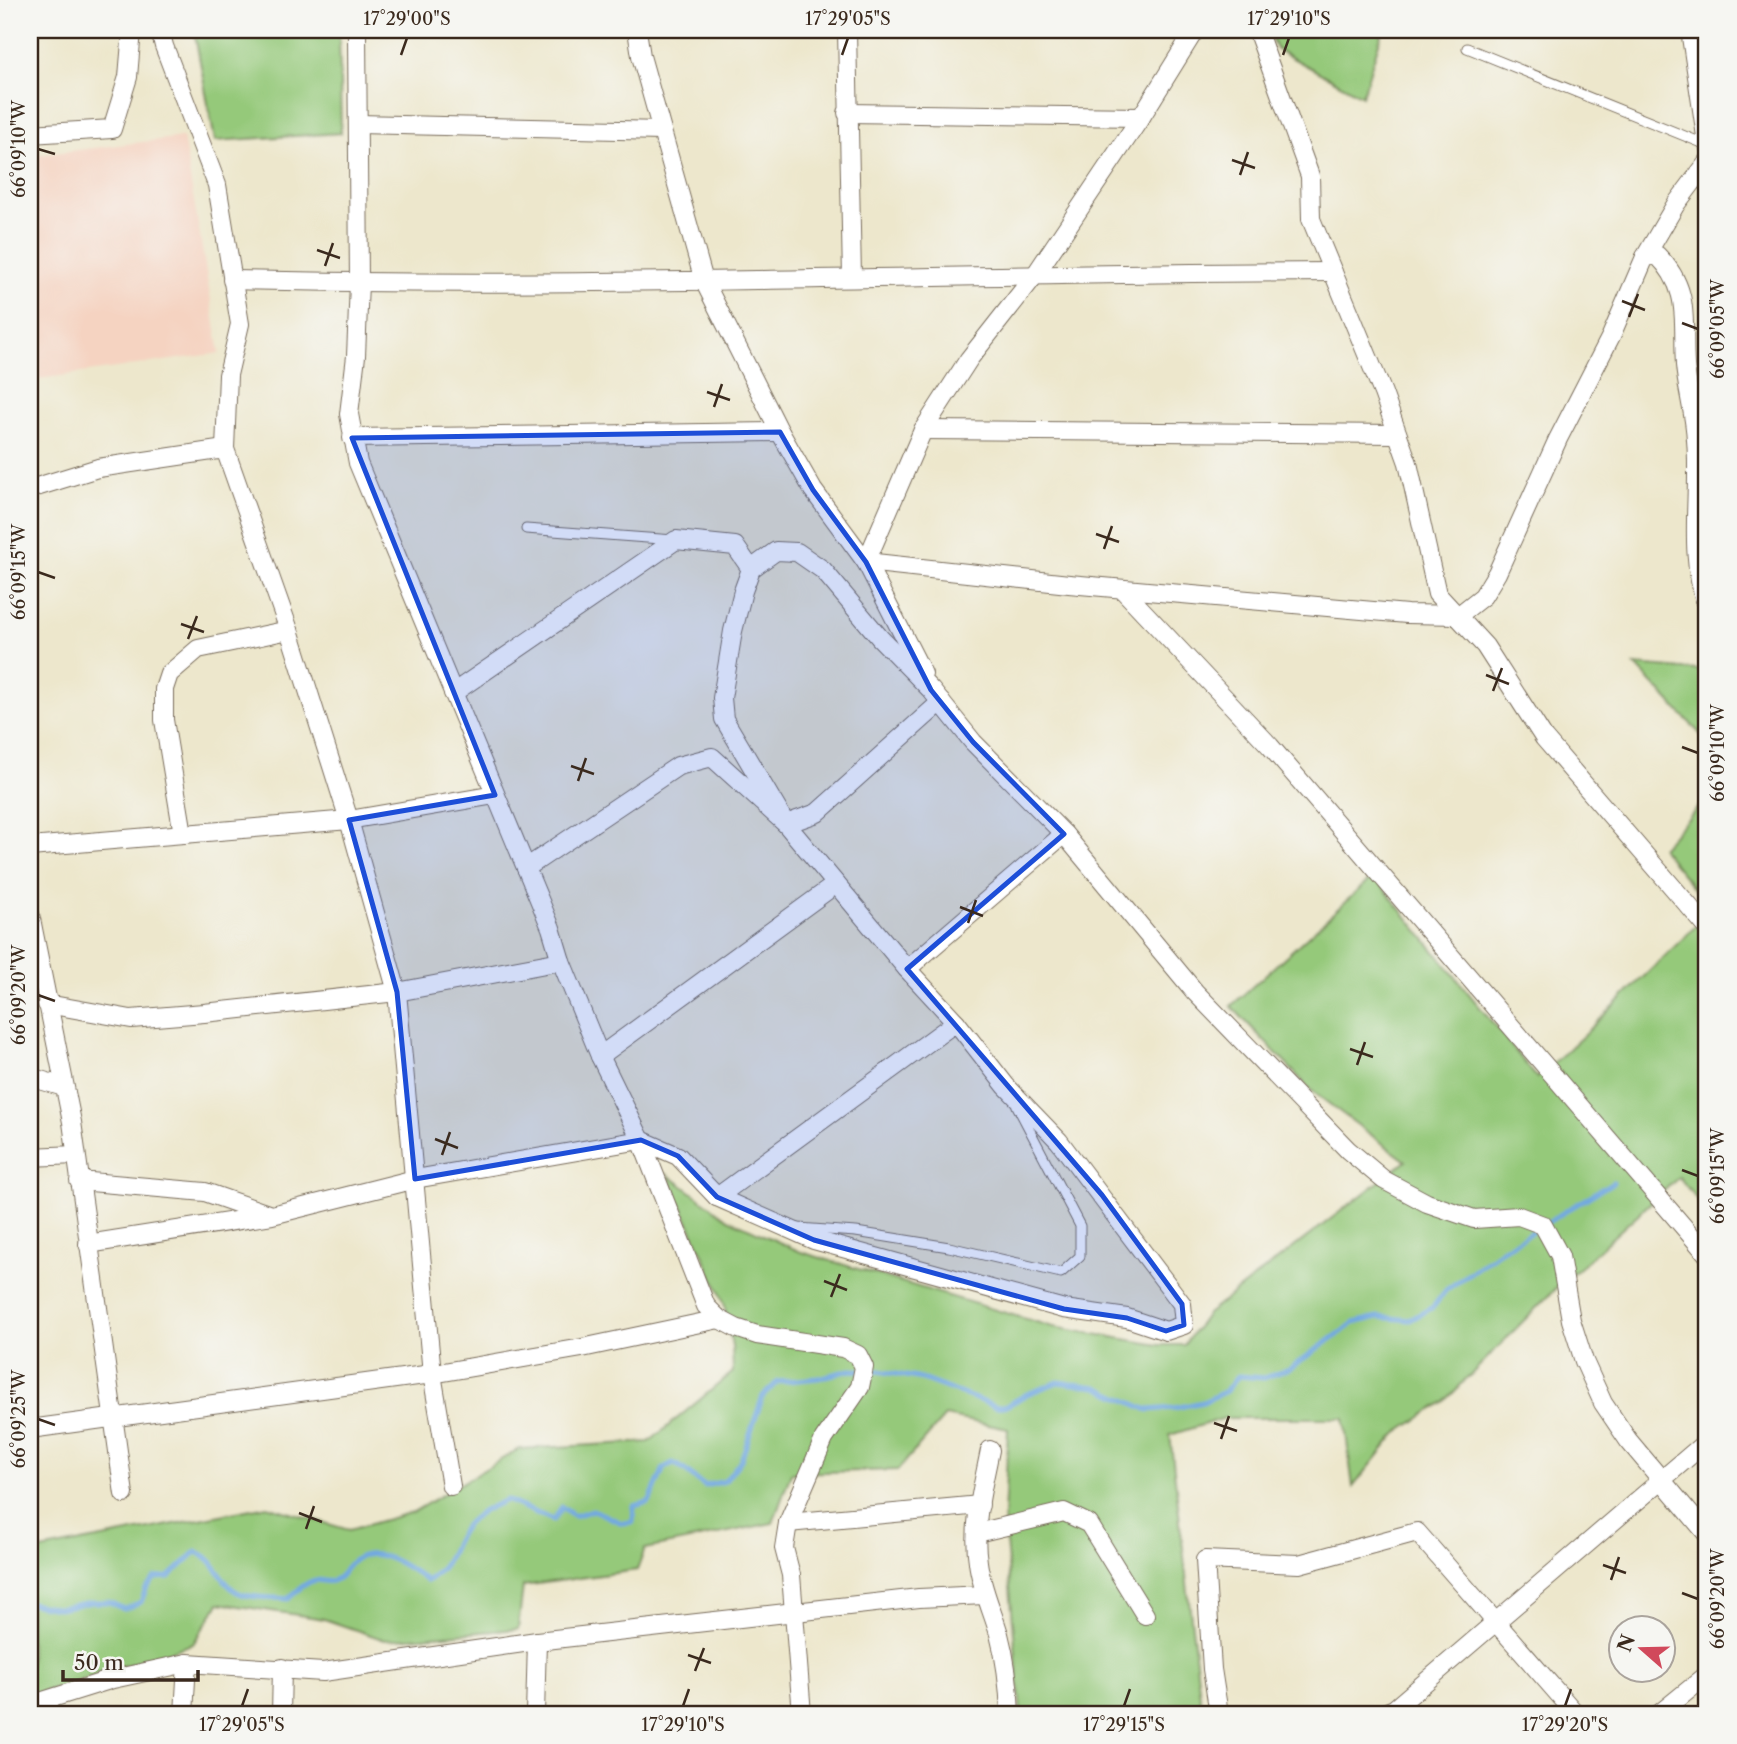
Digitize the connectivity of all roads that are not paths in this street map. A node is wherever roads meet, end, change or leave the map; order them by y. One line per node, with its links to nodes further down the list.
1 (132, 30): 14 (street)
2 (160, 30): 21 (street)
3 (357, 30): 12 (street)
4 (637, 30): 13 (street)
5 (847, 30): 10 (street)
6 (1195, 30): 11 (street)
7 (1257, 30): 18 (street)
8 (1689, 30): 15 (street)
9 (1467, 48): 15 (lane)
10 (847, 113): 11 (street); 20 (street)
11 (1141, 117): 19 (street)
12 (358, 124): 13 (street); 23 (street)
13 (662, 131): 22 (street)
14 (30, 134)
15 (1707, 144)
16 (1707, 163): 17 (street)
17 (1645, 257): 35 (street); 36 (street)
18 (1333, 272): 19 (street); 26 (street)
19 (1035, 275): 20 (street); 24 (street)
20 (852, 278): 22 (street)
21 (232, 280): 23 (street); 28 (street)
22 (704, 281): 23 (street); 25 (street)
23 (359, 283): 27 (street)
24 (923, 430): 26 (street); 32 (street)
25 (780, 432): 27 (street); 32 (street)
26 (1397, 434): 36 (street)
27 (352, 438): 38 (street)
28 (225, 449): 29 (street); 37 (street)
29 (30, 489)
30 (526, 529): 31 (lane)
31 (676, 540): 33 (street); 38 (street)
32 (866, 562): 34 (street); 39 (street)
33 (751, 569): 39 (street); 42 (street)
34 (1122, 589): 36 (street); 68 (street)
35 (1707, 606)
36 (1459, 615): 49 (street)
37 (289, 630): 41 (street); 43 (street)
38 (453, 693): 40 (street)
39 (936, 696): 42 (street); 44 (street)
40 (495, 795): 41 (street); 46 (street)
41 (349, 820): 43 (street); 52 (street)
42 (786, 824): 46 (street); 47 (street)
43 (183, 834): 45 (street)
44 (1064, 834): 51 (street); 75 (street)
45 (30, 847)
46 (526, 868): 50 (street)
47 (836, 884): 51 (street); 55 (street)
48 (30, 921): 53 (street)
49 (1707, 927)
50 (561, 961): 52 (street); 55 (street)
51 (907, 969): 54 (street)
52 (397, 992): 53 (street); 62 (street)
53 (47, 1004): 58 (street)
54 (956, 1022): 57 (street); 64 (street)
55 (600, 1056): 59 (street)
56 (30, 1077): 58 (street)
57 (1006, 1086): 66 (lane); 66 (street)
58 (64, 1087): 60 (street)
59 (641, 1140): 62 (street); 64 (street); 69 (street)
60 (76, 1155): 61 (street); 63 (street)
61 (30, 1157)
62 (415, 1179): 65 (street); 70 (street)
63 (79, 1181): 65 (street); 67 (street)
64 (717, 1197): 66 (street)
65 (272, 1215): 67 (street)
66 (782, 1226)
67 (88, 1244): 71 (street)
68 (1707, 1254)
69 (719, 1319): 70 (street); 79 (street)
70 (432, 1374): 71 (street); 76 (street)
71 (112, 1419): 72 (street); 77 (street)
72 (30, 1429)
73 (1707, 1441): 75 (street)
74 (990, 1450): 78 (street)
75 (1662, 1481): 81 (street); 85 (street)
76 (451, 1486)
77 (124, 1494)
78 (980, 1505): 79 (street); 80 (street)
79 (788, 1523): 83 (street)
80 (977, 1533): 82 (street); 84 (street)
81 (1707, 1534)
82 (985, 1595): 83 (street); 95 (street)
83 (793, 1614): 86 (street); 94 (street)
84 (1145, 1615)
85 (1496, 1622): 96 (street); 97 (street); 98 (street)
86 (537, 1641): 88 (street); 93 (street)
87 (187, 1663): 88 (street); 90 (street); 91 (street)
88 (282, 1668): 92 (street)
89 (1707, 1675): 99 (street)
90 (30, 1705)
91 (184, 1714)
92 (281, 1714)
93 (536, 1714)
94 (802, 1714)
95 (1010, 1714)
96 (1219, 1714)
97 (1381, 1714)
98 (1576, 1714)
99 (1659, 1714)

